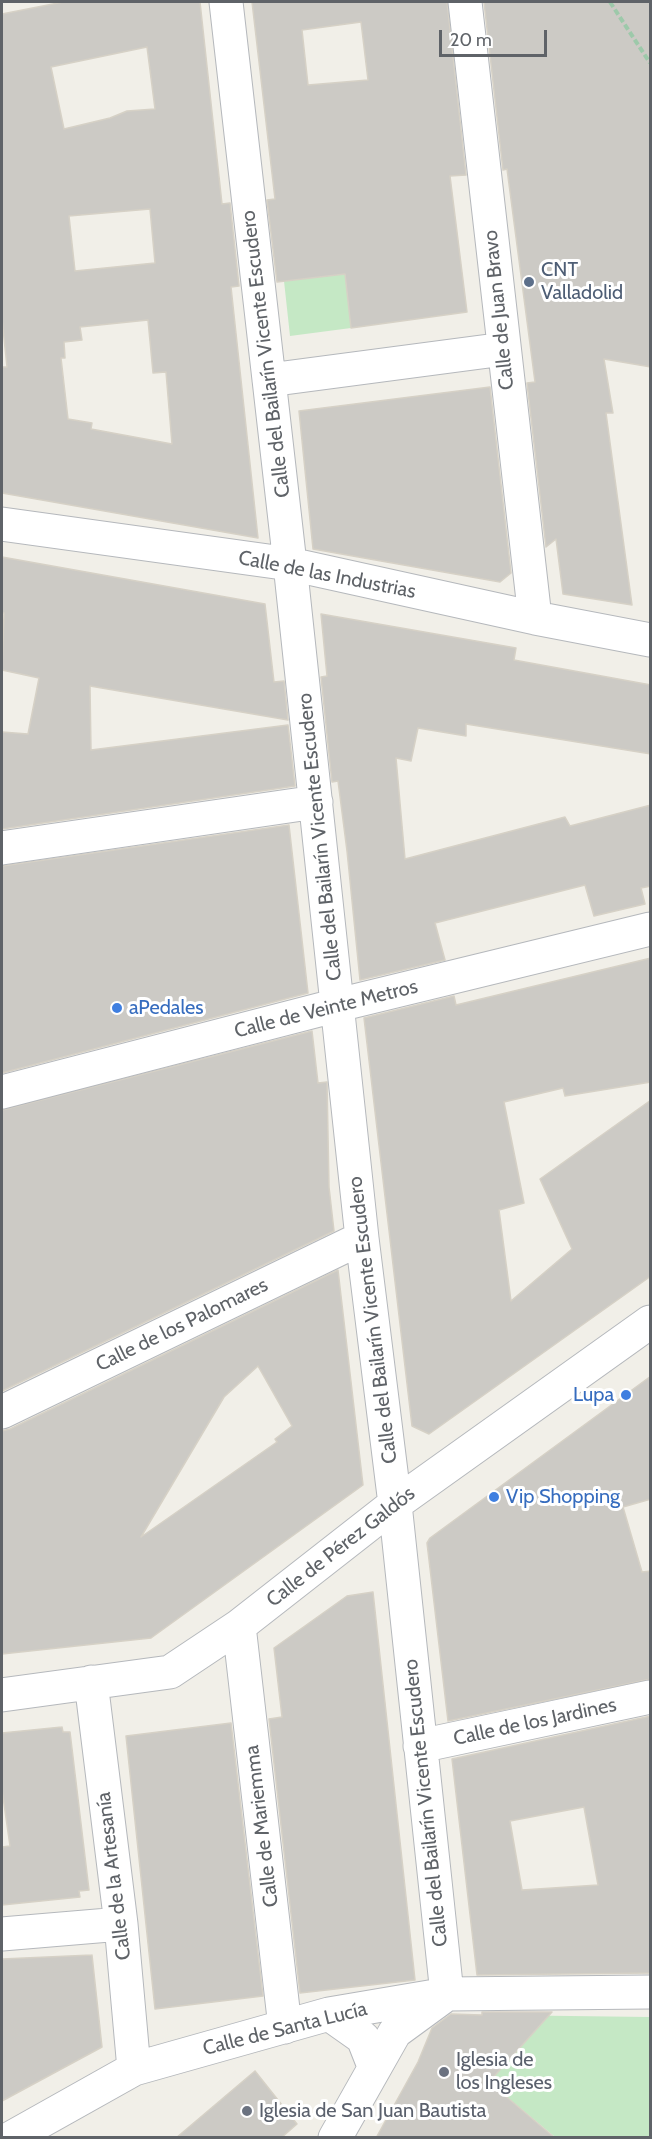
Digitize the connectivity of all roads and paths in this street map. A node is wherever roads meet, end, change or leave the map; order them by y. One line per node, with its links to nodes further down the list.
1 (226, 2): 6 (street, Calle del Bailarín Vicente Escudero)
2 (465, 2): 5 (street, Calle de Juan Bravo)
3 (610, 2): 4 (path)
4 (651, 63)
5 (504, 349): 6 (street); 9 (street, Calle de Juan Bravo)
6 (269, 380): 8 (street, Calle del Bailarín Vicente Escudero)
7 (2, 524): 8 (street, Calle de las Industrias)
8 (290, 564): 9 (street, Calle de las Industrias); 11 (street, Calle del Bailarín Vicente Escudero)
9 (535, 618): 10 (street, Calle de las Industrias)
10 (651, 640)
11 (316, 801): 12 (street); 14 (street, Calle del Bailarín Vicente Escudero)
12 (2, 848)
13 (651, 929): 14 (street, Calle de Veinte Metros)
14 (338, 1005): 15 (street, Calle de Veinte Metros); 16 (street, Calle del Bailarín Vicente Escudero)
15 (2, 1092)
16 (362, 1238): 18 (street, Calle de los Palomares); 19 (street, Calle del Bailarín Vicente Escudero)
17 (651, 1323): 19 (street, Calle de Pérez Galdós)
18 (2, 1412)
19 (395, 1504): 20 (street, Calle de Pérez Galdós); 24 (street, Calle del Bailarín Vicente Escudero)
20 (239, 1626): 21 (street, Calle de Pérez Galdós); 30 (street, Calle de Mariemma)
21 (91, 1682): 22 (street, Calle de Pérez Galdós); 25 (street, Calle de la Artesanía)
22 (2, 1695)
23 (651, 1697): 24 (street, Calle de los Jardines)
24 (420, 1746): 28 (street, Calle del Bailarín Vicente Escudero)
25 (121, 1924): 26 (street); 32 (street, Calle de la Artesanía)
26 (2, 1934)
27 (651, 1992): 28 (street, Calle de Santa Lucía)
28 (447, 1995): 29 (street, Calle de Santa Lucía); 31 (street)
29 (329, 2014): 30 (street, Calle de Santa Lucía); 31 (street)
30 (285, 2027): 32 (street, Calle de Santa Lucía)
31 (374, 2066): 34 (street)
32 (134, 2069): 33 (street, Calle de Santa Lucía)
33 (11, 2138)
34 (335, 2138)

